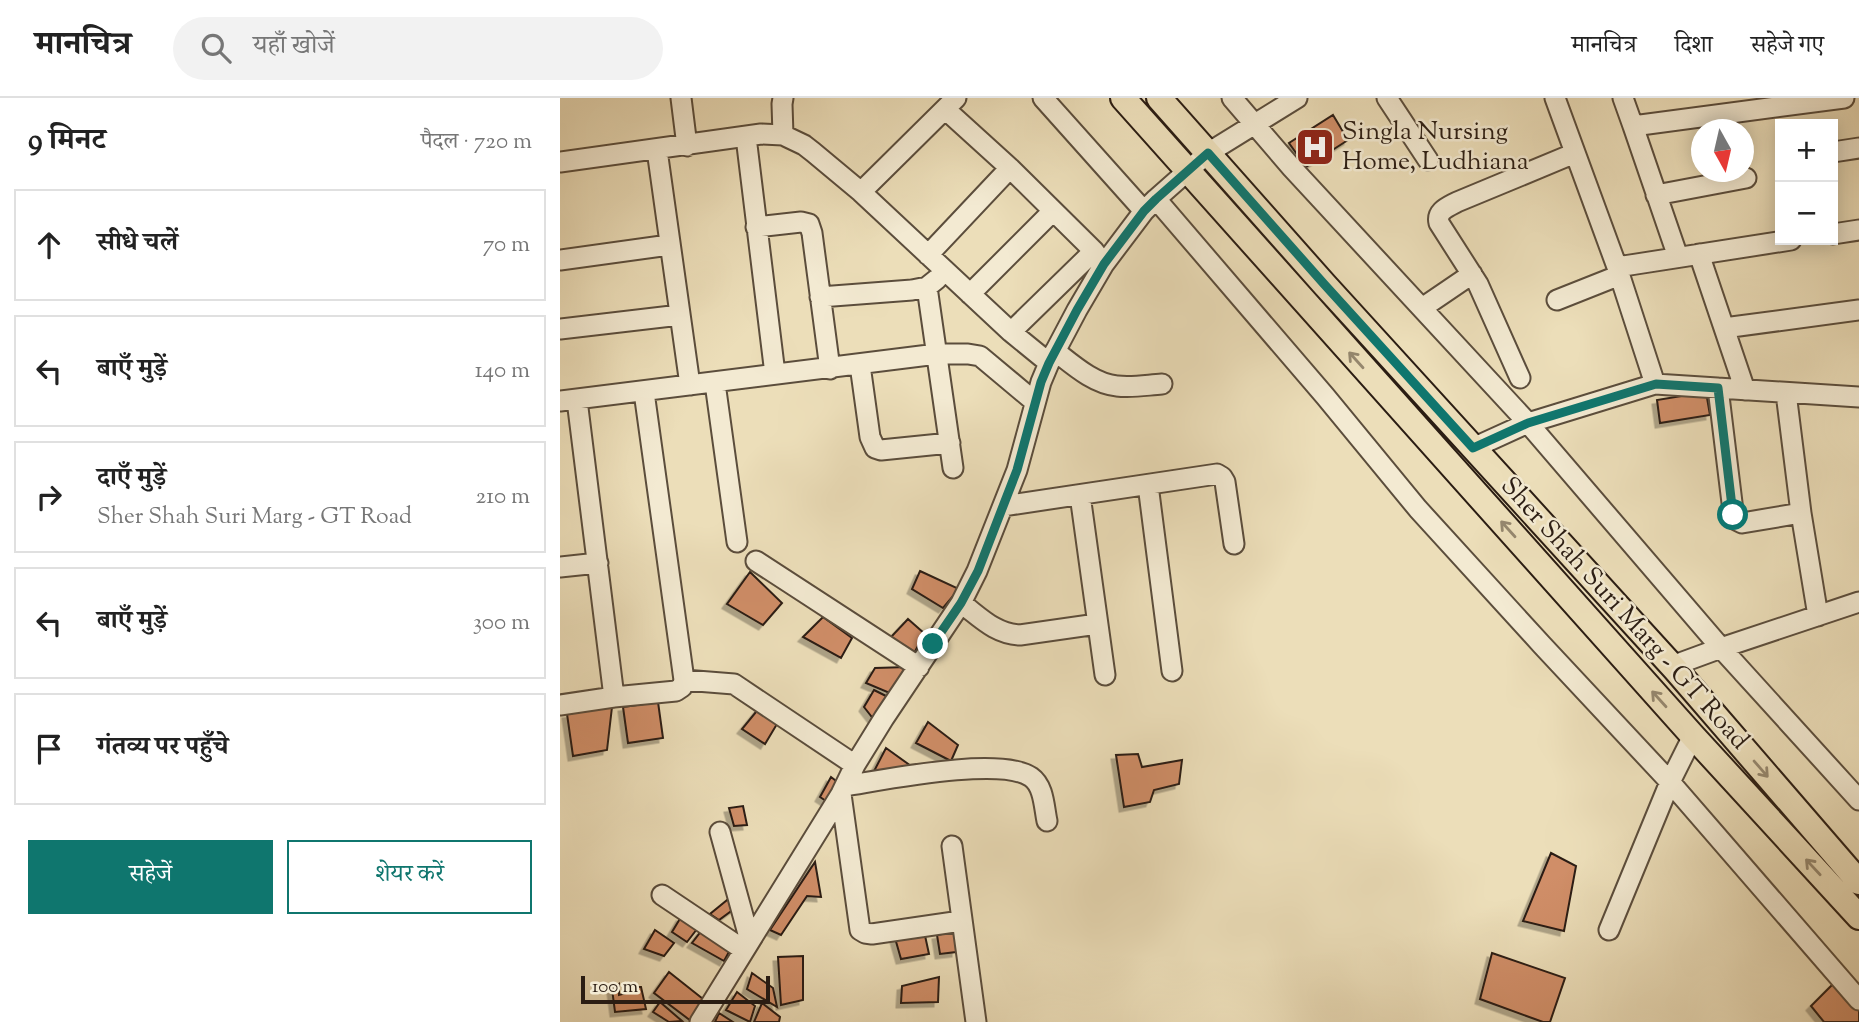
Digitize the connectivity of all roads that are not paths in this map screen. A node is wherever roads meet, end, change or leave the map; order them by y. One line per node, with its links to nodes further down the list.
1 (681, 98): 18 (street)
2 (783, 98): 16 (street)
3 (1043, 98): 31 (street)
4 (1123, 98): 27 (main road, Sher Shah Suri Marg - GT Road)
5 (1159, 98): 22 (main road, Sher Shah Suri Marg - GT Road)
6 (1231, 98): 14 (street)
7 (1297, 98): 14 (street)
8 (1387, 98): 24 (street)
9 (1555, 98): 23 (street)
10 (1623, 98): 15 (street)
11 (1844, 98): 12 (street)
12 (1782, 102): 15 (street)
13 (950, 103): 26 (street); 29 (street)
14 (1254, 126): 22 (street); 50 (street)
15 (1633, 126): 30 (street)
16 (783, 135): 17 (street); 29 (street)
17 (746, 137): 18 (street); 33 (street)
18 (687, 146): 20 (street)
19 (1859, 148): 21 (street)
20 (657, 150): 25 (street); 37 (street)
21 (1838, 151)
22 (1208, 153): 27 (street); 75 (main road, Sher Shah Suri Marg - GT Road)
23 (1575, 153): 44 (street); 45 (street)
24 (1428, 160)
25 (560, 162)
26 (1010, 168): 32 (street); 39 (street)
27 (1188, 171): 31 (street); 98 (main road, Sher Shah Suri Marg - GT Road, one-way to 27)
28 (1725, 182): 30 (street)
29 (861, 191): 39 (street)
30 (1656, 195): 41 (street)
31 (1150, 205): 40 (street); 100 (street)
32 (1053, 211): 40 (street); 47 (street)
33 (756, 227): 48 (street); 60 (street)
34 (1859, 230): 35 (street)
35 (1838, 232)
36 (1775, 242): 38 (street)
37 (669, 245): 42 (street); 52 (street)
38 (1699, 254): 41 (street); 53 (street)
39 (928, 256): 43 (street)
40 (1099, 257): 55 (street); 57 (street)
41 (1678, 257): 44 (street)
42 (560, 260)
43 (945, 270): 46 (street); 47 (street)
44 (1618, 271): 49 (street); 64 (street)
45 (1472, 274): 50 (street); 61 (street)
46 (928, 286): 48 (street); 56 (street)
47 (970, 294): 55 (street)
48 (820, 297): 59 (street)
49 (1558, 300)
50 (1422, 308): 73 (street)
51 (1859, 310): 53 (street)
52 (680, 315): 54 (street); 65 (street)
53 (1724, 328): 67 (street)
54 (560, 329)
55 (1012, 332): 57 (street)
56 (937, 354): 58 (street); 72 (street); 74 (street)
57 (1052, 357): 63 (street); 72 (street)
58 (860, 365): 59 (street); 74 (street)
59 (830, 369): 60 (street)
60 (775, 374): 62 (street)
61 (1520, 378)
62 (715, 383): 65 (street); 81 (street)
63 (1162, 384)
64 (1656, 384): 66 (street); 73 (street)
65 (690, 385): 68 (street)
66 (1718, 388): 67 (street); 80 (street)
67 (1745, 390): 69 (street)
68 (645, 392): 71 (street); 95 (street)
69 (1786, 393): 70 (street); 80 (street)
70 (1859, 397)
71 (568, 401): 84 (street)
72 (1035, 402): 79 (street)
73 (1528, 423): 75 (street); 90 (street)
74 (950, 443): 76 (street)
75 (1473, 448): 91 (main road, Sher Shah Suri Marg - GT Road)
76 (953, 468)
77 (1148, 485): 78 (street); 82 (street); 93 (street)
78 (1080, 495): 79 (street); 89 (street)
79 (1003, 506): 87 (street)
80 (1801, 513): 88 (street)
81 (737, 542)
82 (1234, 544)
83 (757, 561): 92 (street)
84 (598, 563): 85 (street); 96 (street)
85 (560, 567)
86 (1859, 602): 88 (street)
87 (961, 603): 89 (street); 92 (street)
88 (1818, 616): 90 (street)
89 (1097, 624): 94 (street)
90 (1721, 648): 91 (street); 102 (street)
91 (1672, 666): 106 (main road, Sher Shah Suri Marg - GT Road, one-way to 106)
92 (919, 667): 99 (street)
93 (1172, 671)
94 (1105, 675)
95 (684, 680): 96 (street); 99 (street)
96 (614, 697): 97 (street)
97 (560, 705)
98 (1693, 736): 100 (street); 108 (main road, Sher Shah Suri Marg - GT Road, one-way to 98)
99 (855, 765): 101 (street)
100 (1670, 782): 110 (street); 112 (street)
101 (843, 790): 103 (street); 109 (street); 111 (street)
102 (1859, 800)
103 (1047, 821)
104 (720, 832): 111 (street)
105 (952, 846): 109 (street)
106 (1859, 882)
107 (662, 895): 111 (street)
108 (1859, 917)
109 (961, 921): 114 (street)
110 (1609, 930)
111 (747, 945): 113 (street)
112 (1859, 1000)
113 (699, 1022)
114 (976, 1022)

